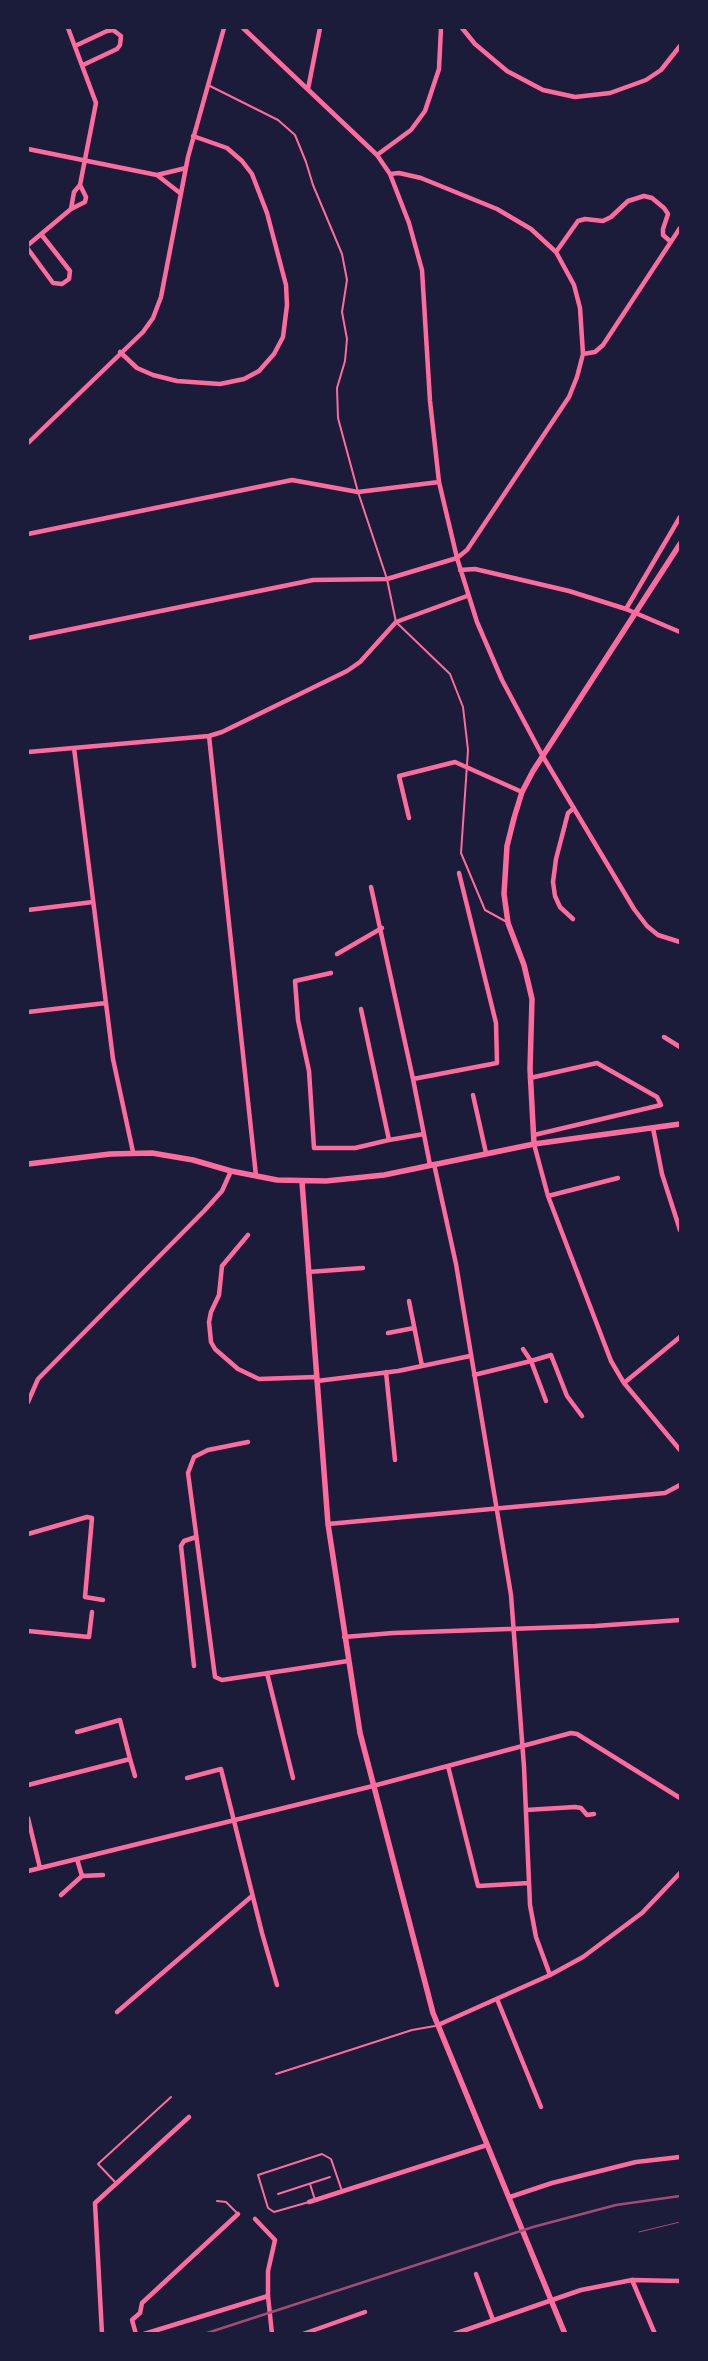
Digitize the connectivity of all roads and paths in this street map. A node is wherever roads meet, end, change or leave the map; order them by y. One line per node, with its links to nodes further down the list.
1 (68, 28): 7 (street)
2 (224, 28): 12 (street)
3 (244, 28): 13 (street)
4 (320, 28): 13 (street)
5 (441, 28): 16 (street)
6 (462, 28): 9 (street)
7 (75, 46): 11 (street); 11 (street)
8 (680, 46): 9 (street)
9 (675, 55): 10 (street)
10 (680, 57)
11 (83, 65): 17 (street)
12 (208, 86): 14 (street); 34 (lane)
13 (308, 89): 16 (street)
14 (193, 136): 18 (street); 30 (street)
15 (28, 149): 17 (street)
16 (377, 155): 19 (street)
17 (86, 159): 20 (street); 21 (street)
18 (186, 168): 20 (street); 22 (street)
19 (390, 174): 29 (street); 33 (street)
20 (157, 175): 22 (street)
21 (80, 185): 23 (street); 23 (street)
22 (180, 193): 30 (street)
23 (71, 209): 25 (street)
24 (680, 228): 26 (street)
25 (41, 234): 27 (street); 28 (street)
26 (671, 242): 29 (street); 31 (street)
27 (28, 245)
28 (28, 249)
29 (556, 252): 31 (street)
30 (120, 352): 32 (street)
31 (583, 354): 38 (street)
32 (28, 443)
33 (439, 482): 34 (street); 38 (street)
34 (358, 492): 36 (street); 40 (lane)
35 (680, 517): 42 (street)
36 (28, 534)
37 (680, 544): 43 (street)
38 (456, 558): 39 (street); 40 (street)
39 (460, 570): 41 (street); 42 (street)
40 (387, 579): 44 (lane); 46 (street)
41 (468, 596): 44 (street); 50 (street)
42 (626, 609): 43 (street)
43 (635, 613): 45 (street); 50 (street)
44 (396, 622): 47 (street); 51 (lane)
45 (680, 632)
46 (28, 638)
47 (209, 736): 48 (street); 84 (street)
48 (74, 748): 49 (street); 57 (street)
49 (28, 752)
50 (542, 755): 52 (street); 53 (street)
51 (465, 767): 52 (street); 54 (street); 60 (lane)
52 (522, 792): 60 (street)
53 (574, 808): 59 (street); 62 (street)
54 (409, 818)
55 (459, 873): 71 (street)
56 (371, 887): 61 (street)
57 (93, 902): 58 (street); 65 (street)
58 (28, 910)
59 (573, 919)
60 (508, 923): 70 (street)
61 (382, 928): 63 (street); 71 (street)
62 (680, 942)
63 (337, 954)
64 (331, 973): 77 (street)
65 (106, 1003): 67 (street); 79 (street)
66 (361, 1008): 77 (street)
67 (28, 1012)
68 (664, 1037): 69 (street)
69 (680, 1047)
70 (530, 1078): 76 (street); 76 (street)
71 (413, 1080): 75 (street)
72 (473, 1094): 80 (street)
73 (680, 1124): 74 (street)
74 (652, 1128): 78 (street); 88 (street)
75 (424, 1134): 77 (street); 82 (street)
76 (534, 1135): 78 (street)
77 (389, 1140)
78 (534, 1144): 80 (street); 87 (street)
79 (132, 1152): 81 (street); 83 (street)
80 (486, 1153): 82 (street)
81 (28, 1164)
82 (432, 1164): 86 (street); 97 (street)
83 (231, 1171): 84 (street); 105 (street)
84 (256, 1176): 86 (street)
85 (618, 1178): 87 (street)
86 (302, 1182): 91 (street)
87 (548, 1196): 103 (street)
88 (680, 1230)
89 (248, 1235): 102 (street)
90 (363, 1268): 91 (street)
91 (308, 1272): 102 (street)
92 (409, 1301): 93 (street)
93 (414, 1328): 94 (street); 99 (street)
94 (388, 1333)
95 (680, 1337): 103 (street)
96 (523, 1349): 98 (street)
97 (470, 1356): 99 (street); 101 (street)
98 (532, 1361): 101 (street); 104 (street); 106 (street)
99 (422, 1366): 100 (street)
100 (386, 1372): 102 (street); 109 (street)
101 (474, 1375): 111 (street)
102 (316, 1379): 112 (street)
103 (624, 1383): 108 (street)
104 (546, 1400)
105 (28, 1402)
106 (582, 1416)
107 (248, 1442): 114 (street)
108 (680, 1450)
109 (395, 1460)
110 (680, 1485): 111 (street)
111 (496, 1508): 112 (street); 118 (street)
112 (328, 1524): 120 (street)
113 (28, 1534): 115 (street)
114 (196, 1536): 122 (street); 123 (street)
115 (103, 1600)
116 (92, 1612): 119 (street)
117 (680, 1620): 118 (street)
118 (515, 1629): 120 (street); 125 (street)
119 (28, 1631)
120 (344, 1637): 121 (street)
121 (348, 1660): 123 (street); 132 (street)
122 (194, 1666)
123 (267, 1673): 130 (street)
124 (77, 1732): 126 (street)
125 (522, 1746): 127 (street); 133 (street); 134 (street)
126 (130, 1759): 128 (street); 131 (street)
127 (448, 1766): 132 (street); 144 (street)
128 (135, 1776)
129 (187, 1778): 137 (street)
130 (293, 1778)
131 (28, 1785)
132 (373, 1786): 137 (street); 151 (street)
133 (680, 1798)
134 (526, 1810): 135 (street); 144 (street)
135 (594, 1814)
136 (28, 1818): 139 (street)
137 (234, 1820): 138 (street); 146 (street)
138 (77, 1859): 139 (street); 143 (street)
139 (40, 1868): 140 (street)
140 (28, 1871)
141 (680, 1873): 147 (street)
142 (103, 1875): 143 (street)
143 (82, 1876): 145 (street)
144 (529, 1883): 147 (street)
145 (61, 1894)
146 (252, 1896): 148 (street); 150 (street)
147 (550, 1975): 149 (street)
148 (277, 1985)
149 (497, 1999): 151 (street); 154 (street)
150 (117, 2012)
151 (438, 2025): 152 (lane); 156 (street)
152 (276, 2074)
153 (171, 2097): 159 (lane)
154 (541, 2107)
155 (189, 2116): 159 (street)
156 (487, 2145): 161 (street); 163 (street)
157 (680, 2157): 163 (street)
158 (330, 2177): 160 (lane)
159 (116, 2183): 177 (street)
160 (310, 2184): 162 (lane); 164 (lane)
161 (342, 2191): 164 (street); 166 (lane)
162 (278, 2194)
163 (510, 2197): 173 (street)
164 (315, 2200): 166 (street)
165 (217, 2201): 167 (lane)
166 (309, 2202)
167 (238, 2214): 178 (street)
168 (255, 2219): 172 (street)
169 (476, 2274): 175 (street)
170 (632, 2280): 171 (street); 173 (street); 185 (street)
171 (680, 2280)
172 (268, 2296): 179 (street); 180 (street)
173 (551, 2299): 175 (street); 184 (street)
174 (365, 2312): 176 (street)
175 (493, 2320): 183 (street)
176 (322, 2327): 181 (street); 182 (street)
177 (102, 2334)
178 (136, 2334)
179 (144, 2334)
180 (272, 2334)
181 (303, 2334)
182 (324, 2334)
183 (454, 2334)
184 (565, 2334)
185 (655, 2334)

